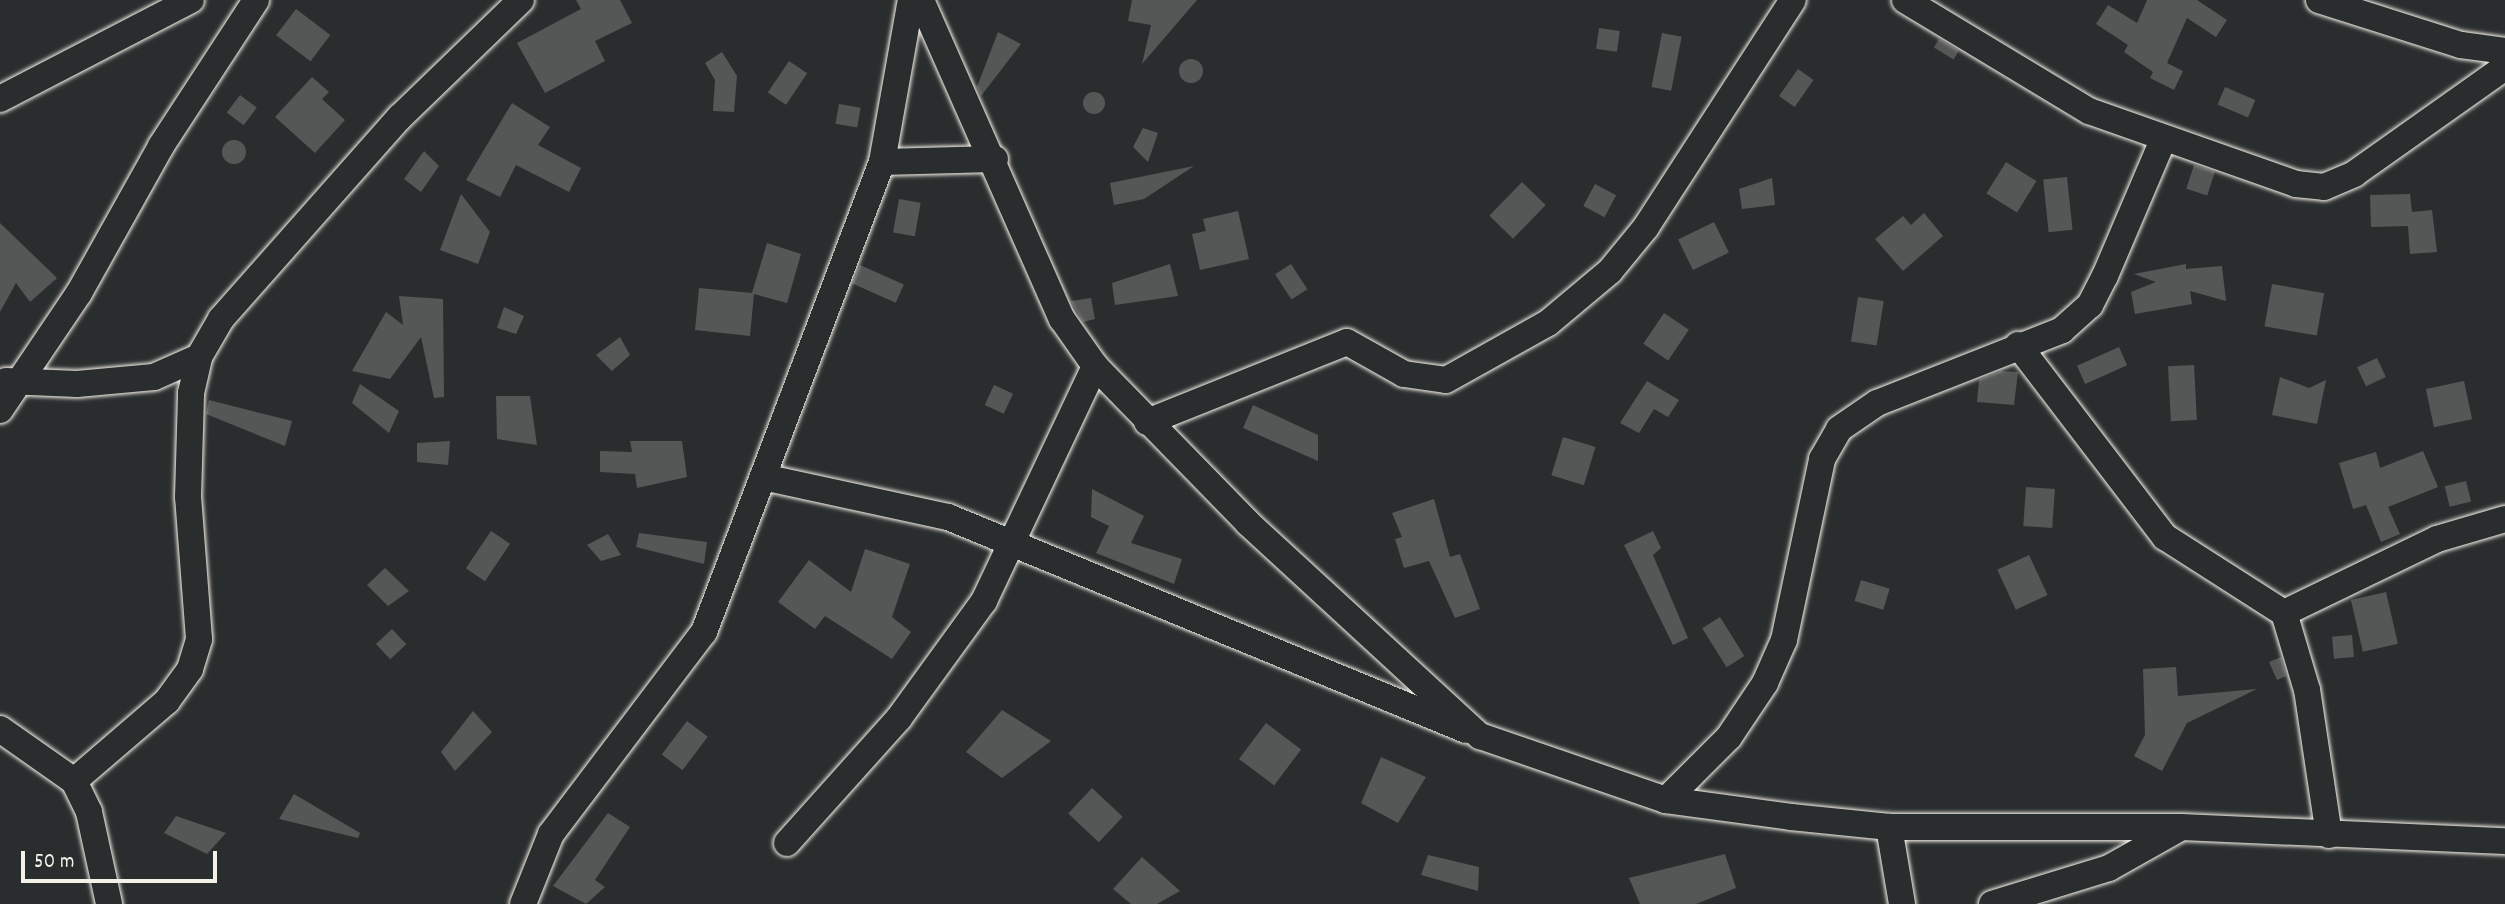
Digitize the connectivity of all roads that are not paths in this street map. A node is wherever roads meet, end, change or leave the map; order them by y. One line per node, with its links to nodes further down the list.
1 (191, 0): 11 (street)
2 (256, 0): 18 (street)
3 (522, 0): 16 (street)
4 (911, 0): 14 (street)
5 (921, 0): 13 (street)
6 (1793, 0): 20 (street)
7 (1905, 0): 12 (street)
8 (2319, 0): 9 (street)
9 (2505, 51)
10 (2505, 67): 12 (street)
11 (0, 99)
12 (2164, 140): 15 (street)
13 (995, 159): 14 (street); 17 (street)
14 (882, 162): 21 (street)
15 (2018, 345): 24 (street); 28 (street)
16 (198, 357): 18 (street); 27 (street)
17 (1095, 366): 20 (street); 23 (street)
18 (9, 382): 19 (street)
19 (0, 410)
20 (1147, 422): 26 (street)
21 (763, 477): 23 (street); 35 (street)
22 (2505, 519): 24 (street)
23 (1015, 543): 26 (street); 33 (street)
24 (2284, 613): 31 (street)
25 (0, 729): 27 (street)
26 (1480, 736): 28 (street)
27 (74, 781): 34 (street)
28 (1666, 800): 29 (street)
29 (1889, 827): 30 (street); 36 (street)
30 (2181, 827): 31 (street); 37 (street)
31 (2329, 835): 32 (street)
32 (2505, 841)
33 (787, 843)
34 (109, 904)
35 (523, 904)
36 (1902, 904)
37 (1992, 904)

